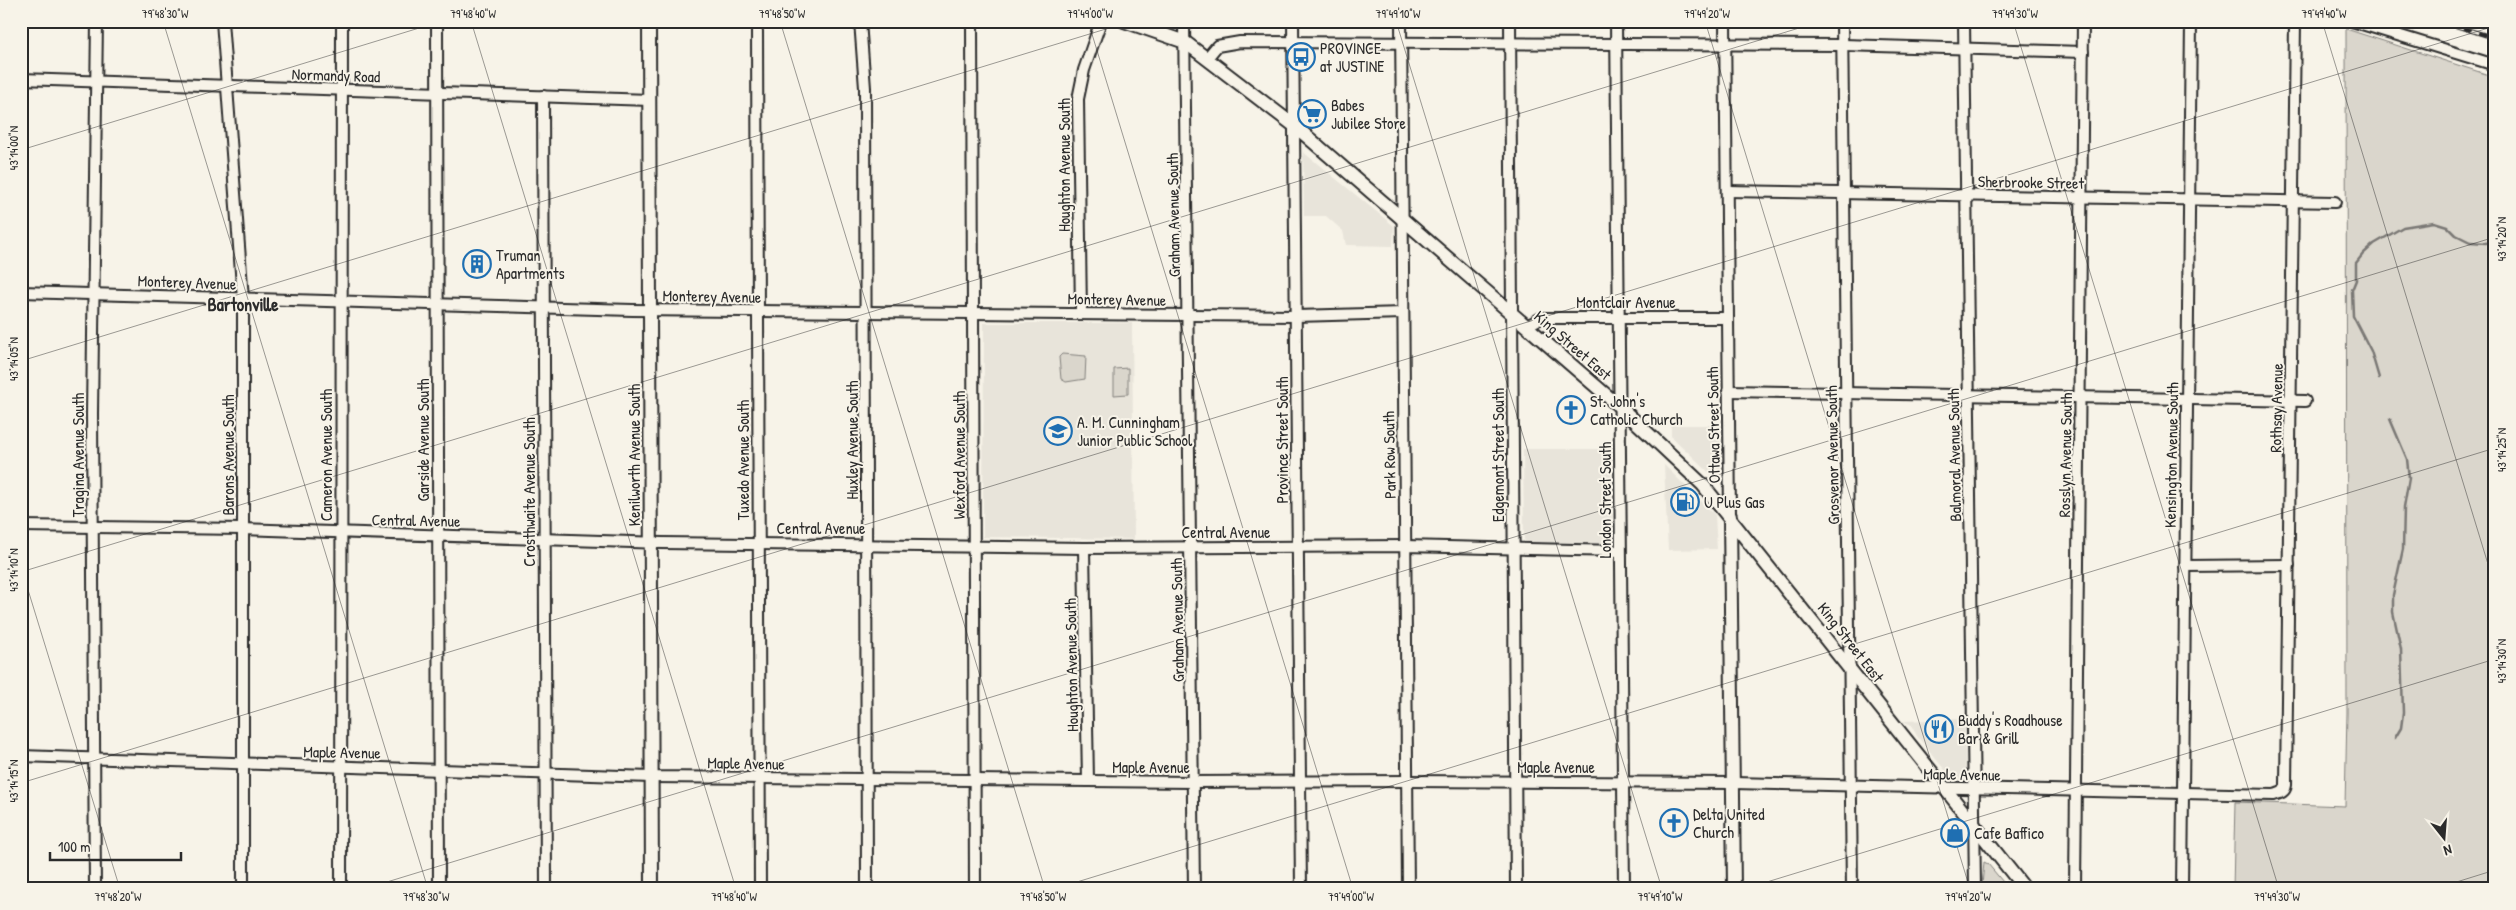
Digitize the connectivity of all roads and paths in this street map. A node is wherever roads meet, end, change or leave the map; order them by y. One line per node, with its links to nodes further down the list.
1 (97, 21): 35 (street, Tragina Avenue South)
2 (222, 21): 36 (street, Barons Avenue South)
3 (342, 21): 37 (street, Cameron Avenue South)
4 (437, 21): 38 (street, Garside Avenue South)
5 (649, 21): 40 (main road, Kenilworth Avenue South)
6 (860, 21): 60 (street, Huxley Avenue South)
7 (972, 21): 61 (street, Wexford Avenue South)
8 (1101, 21): 58 (street, Houghton Avenue South)
9 (1124, 21): 23 (main road, King Street East)
10 (1184, 21): 23 (street, Graham Avenue South)
11 (1293, 21): 24 (street, Province Street South)
12 (1401, 21): 25 (street, Park Row South)
13 (1510, 21): 26 (street, Edgemont Street South)
14 (1616, 21): 27 (street, London Street South)
15 (1725, 21): 28 (street, Ottawa Street South)
16 (1842, 21): 29 (street, Grosvenor Avenue South)
17 (1964, 21): 30 (street, Balmoral Avenue South)
18 (2083, 21): 31 (street, Rosslyn Avenue South)
19 (2191, 21): 46 (street, Kensington Avenue South)
20 (2295, 21): 47 (street, Rothsay Avenue)
21 (2352, 21): 33 (street)
22 (756, 31): 57 (street, Tuxedo Avenue South)
23 (1185, 42): 32 (main road, King Street East); 62 (street, Graham Avenue South)
24 (1293, 43): 25 (street); 32 (street); 41 (street, Province Street South)
25 (1401, 44): 26 (street); 49 (street, Park Row South)
26 (1510, 44): 27 (street); 63 (street, Edgemont Street South)
27 (1616, 44): 28 (street); 65 (street, London Street South)
28 (1725, 44): 29 (street); 42 (street, Ottawa Street South)
29 (1843, 45): 30 (street); 43 (street, Grosvenor Avenue South)
30 (1964, 48): 31 (street); 44 (street, Balmoral Avenue South)
31 (2083, 52): 45 (street, Rosslyn Avenue South)
32 (1207, 58): 41 (main road, King Street East)
33 (2495, 65)
34 (21, 79): 35 (street, Normandy Road)
35 (96, 81): 36 (street, Normandy Road); 51 (street, Tragina Avenue South)
36 (227, 86): 37 (street, Normandy Road); 52 (street, Barons Avenue South)
37 (342, 90): 38 (street, Normandy Road); 53 (street, Cameron Avenue South)
38 (437, 93): 39 (street, Normandy Road); 54 (street, Garside Avenue South)
39 (543, 96): 40 (street, Normandy Road); 55 (street, Crosthwaite Avenue South)
40 (650, 100): 56 (main road, Kenilworth Avenue South)
41 (1296, 127): 49 (main road, King Street East); 64 (street, Province Street South)
42 (1727, 191): 43 (street, Sherbrooke Street); 66 (street, Ottawa Street South)
43 (1843, 193): 44 (street, Sherbrooke Street); 69 (street, Grosvenor Avenue South)
44 (1966, 195): 45 (street, Sherbrooke Street); 70 (street, Balmoral Avenue South)
45 (2082, 198): 46 (street, Sherbrooke Street); 71 (street, Rosslyn Avenue South)
46 (2188, 200): 47 (street, Sherbrooke Street); 72 (street, Kensington Avenue South)
47 (2294, 202): 48 (street, Sherbrooke Street); 73 (street, Rothsay Avenue)
48 (2334, 202)
49 (1404, 220): 59 (street, Park Row South); 63 (main road, King Street East)
50 (21, 292): 51 (street, Monterey Avenue)
51 (93, 294): 52 (street, Monterey Avenue); 77 (street, Tragina Avenue South)
52 (243, 299): 53 (street, Monterey Avenue); 79 (street, Barons Avenue South)
53 (341, 302): 54 (street, Monterey Avenue); 80 (street, Cameron Avenue South)
54 (438, 305): 55 (street, Monterey Avenue); 81 (street, Garside Avenue South)
55 (544, 308): 56 (street, Monterey Avenue); 82 (street, Crosthwaite Avenue South)
56 (650, 310): 57 (street, Monterey Avenue); 83 (main road, Kenilworth Avenue South)
57 (758, 312): 60 (street, Monterey Avenue); 85 (street, Tuxedo Avenue South)
58 (1081, 313): 61 (street, Monterey Avenue); 62 (street, Monterey Avenue)
59 (1403, 313): 64 (street, Monterey Avenue); 88 (street, Park Row South)
60 (866, 314): 61 (street, Monterey Avenue); 84 (street, Huxley Avenue South)
61 (974, 314): 86 (street, Wexford Avenue South)
62 (1189, 314): 64 (street, Monterey Avenue); 87 (street, Graham Avenue South)
63 (1512, 314): 67 (main road, King Street East); 91 (street, Edgemont Street South)
64 (1296, 316): 90 (street, Province Street South)
65 (1620, 318): 66 (street, Montclair Avenue); 67 (street, Montclair Avenue); 75 (street, London Street South)
66 (1728, 318): 68 (street, Ottawa Street South)
67 (1527, 326): 75 (main road, King Street East)
68 (1728, 391): 69 (street); 76 (street, Ottawa Street South)
69 (1846, 393): 70 (street); 95 (street, Grosvenor Avenue South)
70 (1968, 396): 71 (street); 115 (street, Balmoral Avenue South)
71 (2080, 397): 72 (street); 116 (street, Rosslyn Avenue South)
72 (2187, 398): 73 (street); 94 (street, Kensington Avenue South)
73 (2291, 401): 74 (street); 93 (street, Rothsay Avenue)
74 (2305, 401)
75 (1620, 407): 76 (main road, King Street East); 92 (street, London Street South)
76 (1730, 516): 95 (main road, King Street East); 112 (main road, Ottawa Street South)
77 (93, 525): 78 (street, Central Avenue); 79 (street, Central Avenue); 97 (street, Tragina Avenue South)
78 (21, 526)
79 (243, 529): 80 (street, Central Avenue); 98 (street, Barons Avenue South)
80 (341, 534): 81 (street, Central Avenue); 99 (street, Cameron Avenue South)
81 (438, 536): 82 (street, Central Avenue); 100 (street, Garside Avenue South)
82 (544, 538): 83 (street, Central Avenue); 101 (street, Crosthwaite Avenue South)
83 (650, 542): 85 (street, Central Avenue); 102 (main road, Kenilworth Avenue South)
84 (868, 543): 85 (street, Central Avenue); 86 (street, Central Avenue); 104 (street, Huxley Avenue South)
85 (758, 544): 103 (street, Tuxedo Avenue South)
86 (974, 545): 89 (street, Central Avenue); 105 (street, Wexford Avenue South)
87 (1191, 546): 89 (street, Central Avenue); 90 (street, Central Avenue); 109 (street, Graham Avenue South)
88 (1405, 546): 90 (street, Central Avenue); 91 (street, Central Avenue); 108 (street, Park Row South)
89 (1084, 548): 106 (street, Houghton Avenue South)
90 (1298, 548): 107 (street, Province Street South)
91 (1514, 549): 92 (street, Central Avenue); 110 (street, Edgemont Street South)
92 (1620, 551): 111 (street, London Street South)
93 (2289, 565): 94 (street); 118 (street, Rothsay Avenue)
94 (2185, 566): 117 (street, Kensington Avenue South)
95 (1849, 665): 113 (street, Grosvenor Avenue South); 114 (main road, King Street East)
96 (21, 756): 97 (street, Maple Avenue)
97 (94, 759): 98 (street, Maple Avenue); 120 (street, Tragina Avenue South)
98 (244, 765): 99 (street, Maple Avenue); 121 (street, Barons Avenue South)
99 (342, 767): 100 (street, Maple Avenue); 122 (street, Cameron Avenue South)
100 (439, 770): 101 (street, Maple Avenue); 123 (street, Garside Avenue South)
101 (546, 773): 102 (street, Maple Avenue); 124 (street, Crosthwaite Avenue South)
102 (651, 777): 103 (street, Maple Avenue); 125 (main road, Kenilworth Avenue South)
103 (760, 778): 104 (street, Maple Avenue); 126 (street, Tuxedo Avenue South)
104 (868, 779): 105 (street, Maple Avenue); 127 (street, Huxley Avenue South)
105 (974, 779): 106 (street, Maple Avenue); 128 (street, Wexford Avenue South)
106 (1088, 781): 109 (street, Maple Avenue)
107 (1301, 781): 108 (street, Maple Avenue); 109 (street, Maple Avenue); 130 (street, Province Street South)
108 (1407, 781): 110 (street, Maple Avenue); 131 (street, Park Row South)
109 (1193, 782): 129 (street, Graham Avenue South)
110 (1515, 782): 111 (street, Maple Avenue); 132 (street, Edgemont Street South)
111 (1623, 782): 112 (street, Maple Avenue); 133 (street, London Street South)
112 (1734, 784): 113 (street, Maple Avenue); 134 (main road, Ottawa Street South)
113 (1851, 787): 114 (street, Maple Avenue); 135 (street, Grosvenor Avenue South)
114 (1944, 788): 115 (street, Maple Avenue); 119 (main road, King Street East)
115 (1974, 789): 116 (street, Maple Avenue); 119 (street, Balmoral Avenue South)
116 (2076, 791): 117 (street, Maple Avenue); 138 (street, Rosslyn Avenue South)
117 (2183, 793): 118 (street, Maple Avenue); 139 (street, Kensington Avenue South)
118 (2281, 794)
119 (1975, 828): 136 (street, Balmoral Avenue South); 137 (main road, King Street East)
120 (95, 889)
121 (243, 889)
122 (341, 889)
123 (439, 889)
124 (546, 889)
125 (652, 889)
126 (760, 889)
127 (867, 889)
128 (975, 889)
129 (1194, 889)
130 (1301, 889)
131 (1408, 889)
132 (1516, 889)
133 (1624, 889)
134 (1734, 889)
135 (1852, 889)
136 (1975, 889)
137 (2025, 889)
138 (2075, 889)
139 (2182, 889)

